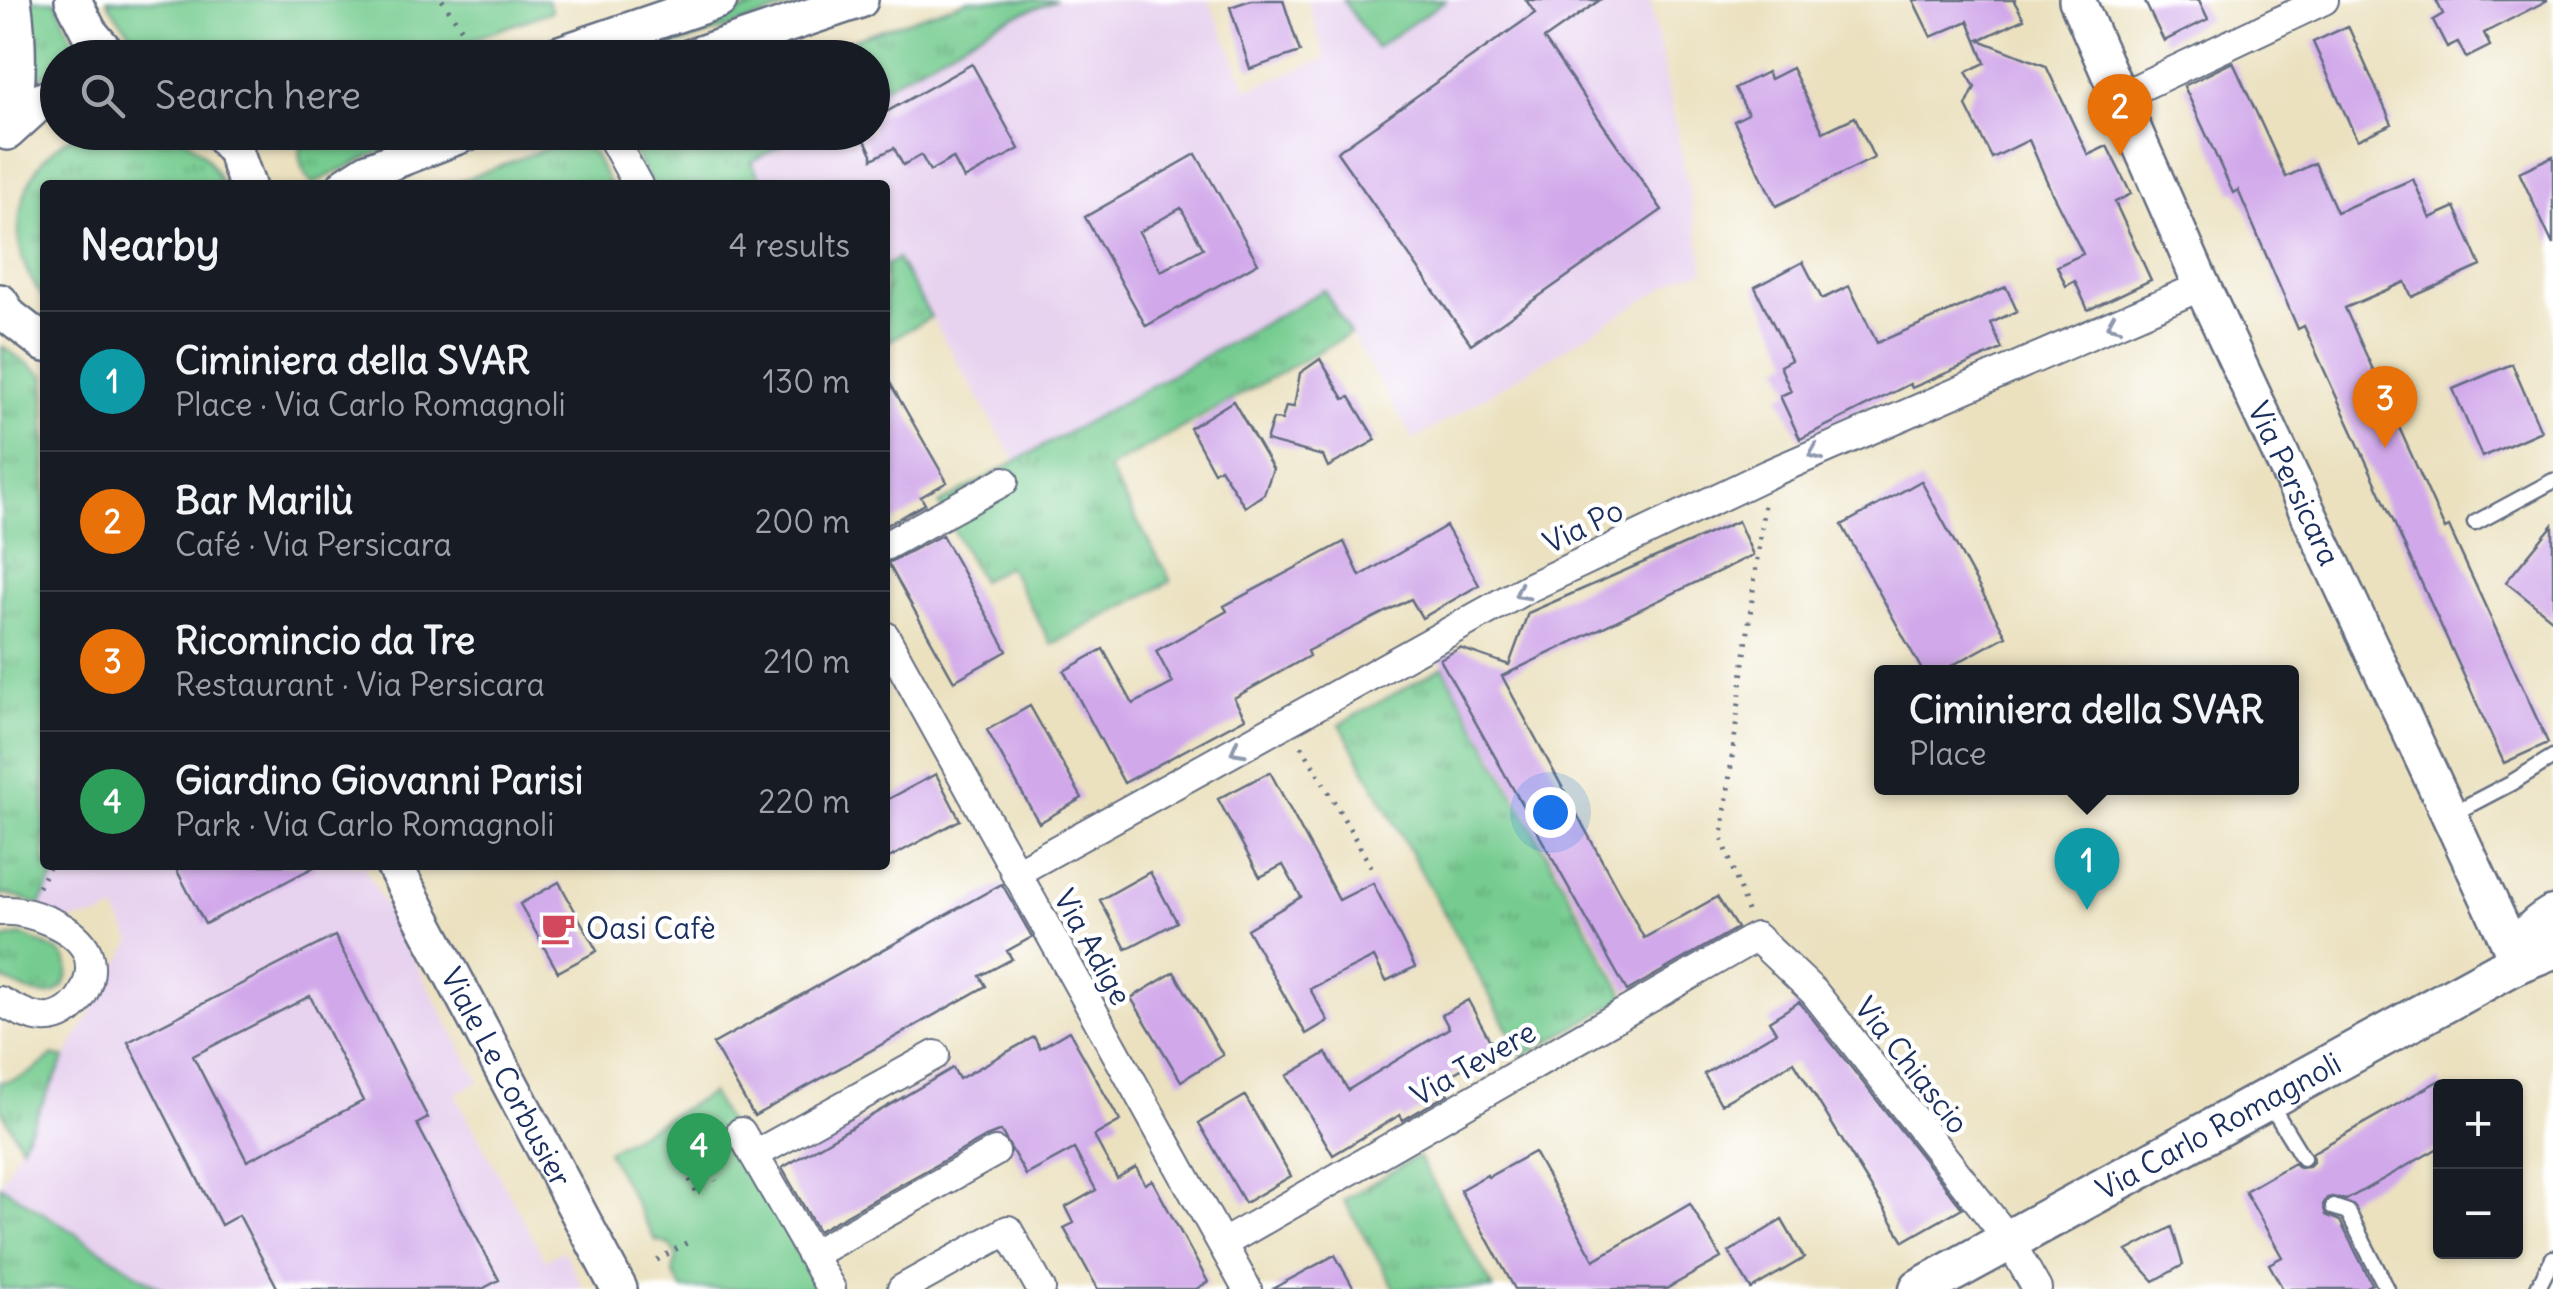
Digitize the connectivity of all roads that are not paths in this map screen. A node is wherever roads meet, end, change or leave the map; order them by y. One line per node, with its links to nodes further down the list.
1 (13, 0): 12 (street)
2 (73, 0): 7 (street)
3 (720, 0): 8 (street)
4 (860, 0): 9 (street)
5 (2078, 0): 10 (street, Via Persicara)
6 (2324, 0): 10 (street)
7 (96, 40)
8 (601, 40)
9 (741, 40)
10 (2121, 96): 19 (street, Via Persicara)
11 (40, 103): 12 (street)
12 (6, 132)
13 (233, 150): 16 (street)
14 (422, 150): 17 (street)
15 (619, 150): 18 (street)
16 (245, 180)
17 (354, 180)
18 (635, 180)
19 (2202, 286): 28 (street, Via Persicara); 30 (street, Via Po, one-way to 30)
20 (3, 311): 21 (street)
21 (40, 341)
22 (1004, 481): 25 (street)
23 (2553, 481): 24 (lane)
24 (2475, 522)
25 (890, 543)
26 (890, 645): 30 (street, Via Adige)
27 (2553, 757): 28 (lane)
28 (2449, 816): 34 (street, Via Persicara)
29 (397, 870): 45 (street, Viale Le Corbusier)
30 (1014, 873): 42 (street, Via Adige)
31 (0, 911): 35 (street)
32 (2553, 916): 34 (main road)
33 (1756, 937): 41 (street, Via Chiascio); 42 (street, Via Tevere)
34 (2535, 955): 37 (main road, Via Carlo Romagnoli)
35 (0, 1001)
36 (935, 1055): 43 (street)
37 (2267, 1099): 39 (lane); 41 (main road, Via Carlo Romagnoli)
38 (995, 1152): 43 (street)
39 (2303, 1158)
40 (2333, 1207): 52 (lane)
41 (2009, 1240): 50 (main road, Via Carlo Romagnoli); 51 (street, Via Chiascio)
42 (1222, 1244): 49 (street, Via Adige)
43 (811, 1255): 46 (street)
44 (2553, 1258): 53 (lane)
45 (619, 1289)
46 (830, 1289)
47 (902, 1289): 48 (street)
48 (1040, 1289)
49 (1247, 1289)
50 (1920, 1289)
51 (2037, 1289)
52 (2388, 1289)
53 (2536, 1289)

